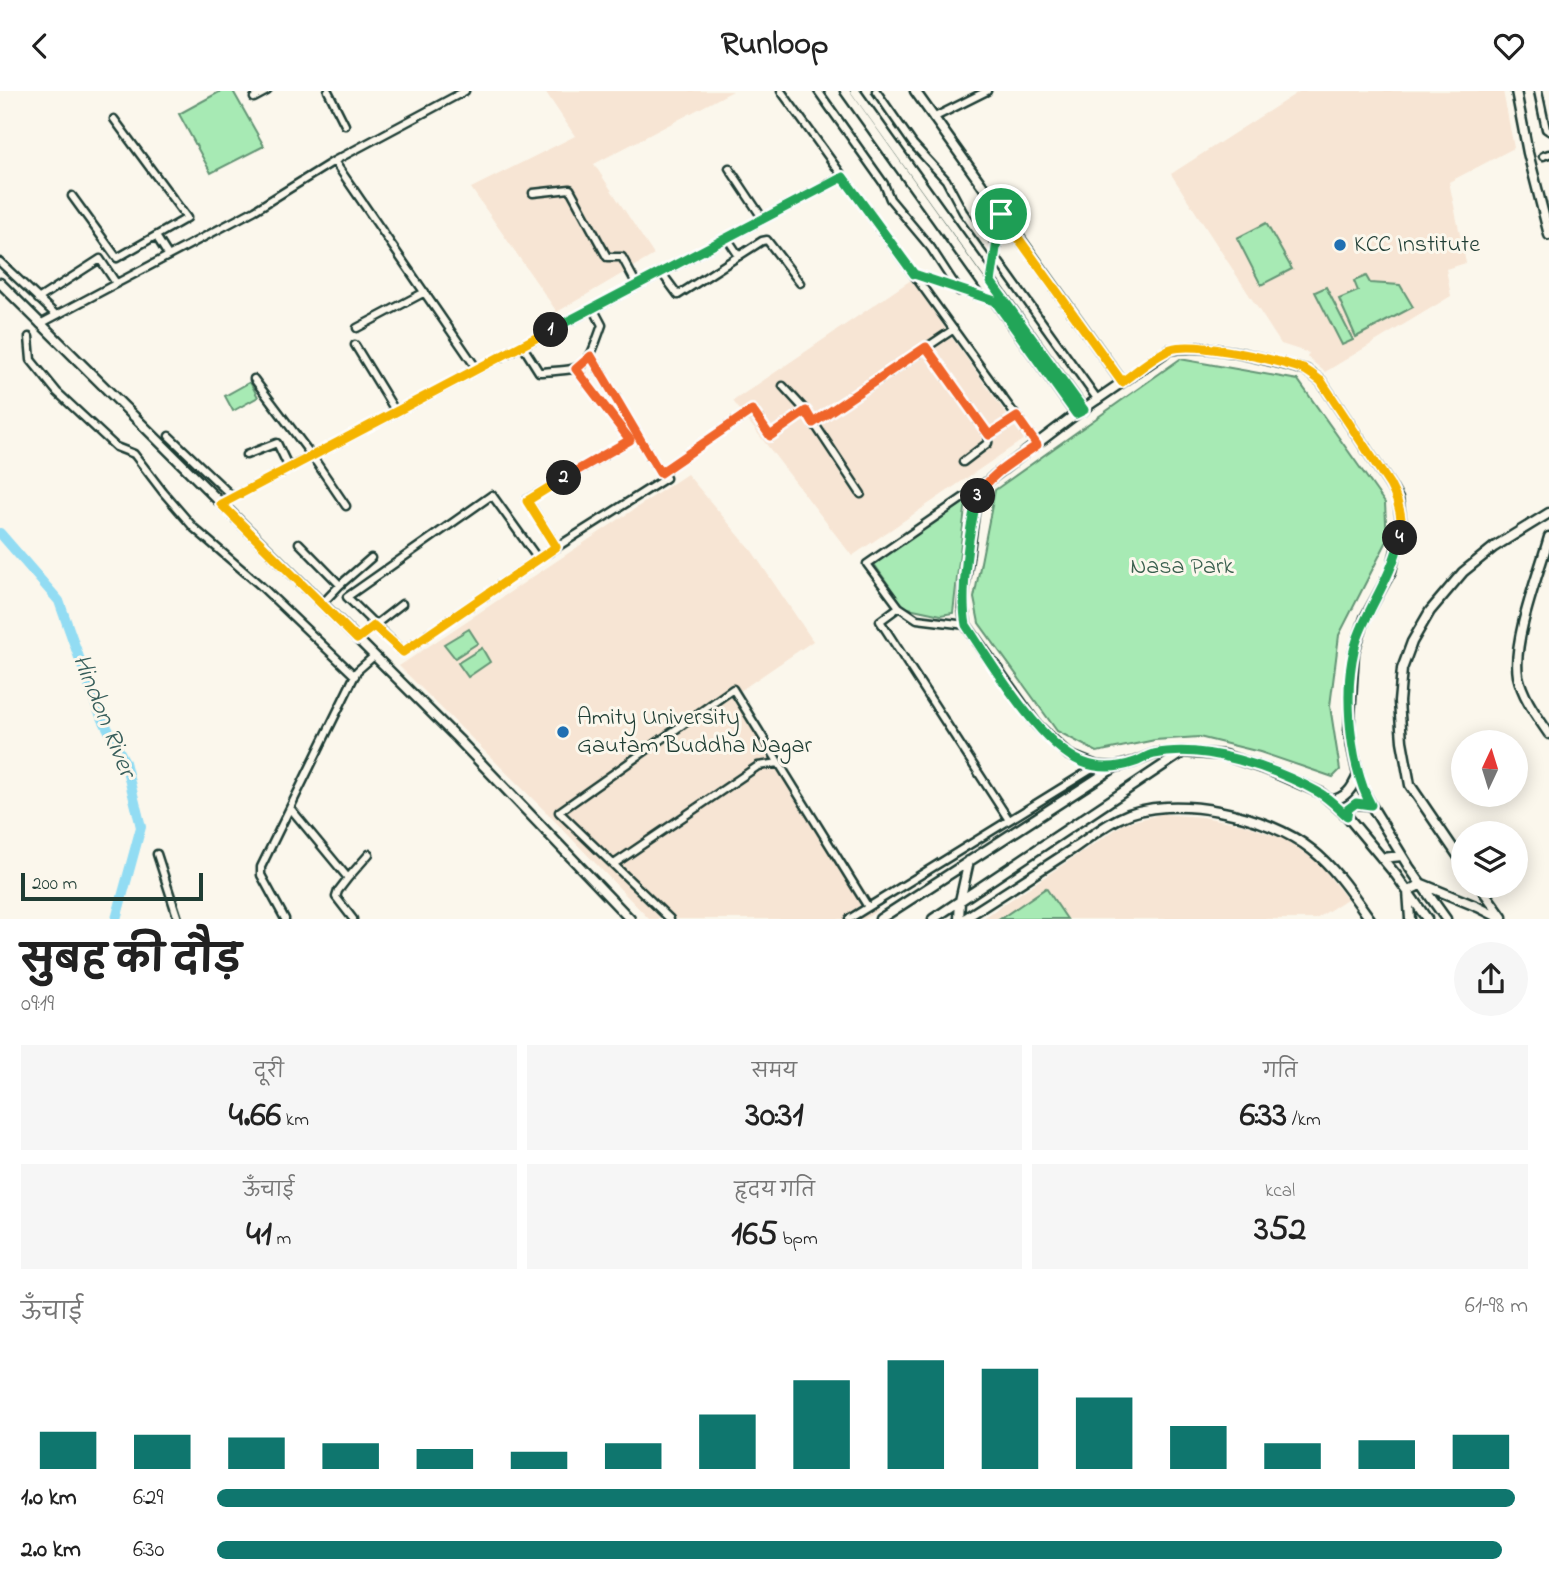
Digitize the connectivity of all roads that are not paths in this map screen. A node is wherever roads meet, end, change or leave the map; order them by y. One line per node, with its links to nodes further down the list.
1 (267, 91): 13 (street)
2 (328, 91): 17 (street)
3 (465, 91): 19 (street)
4 (781, 91): 21 (street)
5 (818, 91): 41 (street)
6 (845, 91): 44 (street)
7 (855, 91): 36 (street)
8 (876, 91): 31 (street)
9 (915, 91): 15 (street)
10 (987, 91): 15 (street)
11 (1516, 91): 24 (street)
12 (1538, 91): 14 (street)
13 (254, 98)
14 (1545, 108): 18 (street)
15 (933, 118): 25 (street)
16 (114, 119): 28 (street)
17 (345, 125)
18 (1549, 131)
19 (334, 161): 30 (street); 42 (street)
20 (729, 168): 26 (street)
21 (843, 177): 26 (street); 35 (street)
22 (533, 193): 40 (street)
23 (72, 196): 28 (street)
24 (1545, 206): 27 (street)
25 (1001, 214): 31 (street); 58 (street)
26 (763, 219): 29 (street)
27 (1549, 235)
28 (156, 236): 30 (street)
29 (727, 238): 32 (street); 34 (street)
30 (168, 255): 38 (street)
31 (995, 255): 36 (street); 60 (street)
32 (739, 256): 34 (street); 39 (street)
33 (0, 262): 43 (street)
34 (661, 272): 40 (street)
35 (914, 274): 41 (street); 49 (street)
36 (991, 282): 63 (street)
37 (0, 283): 47 (street)
38 (116, 283): 43 (street); 46 (street)
39 (800, 283)
40 (637, 285): 45 (street)
41 (959, 291): 44 (street)
42 (425, 292): 48 (street); 55 (street)
43 (38, 299): 46 (street)
44 (995, 301): 63 (street)
45 (593, 308): 52 (street); 54 (street)
46 (56, 315): 47 (street)
47 (40, 324): 77 (street)
48 (357, 328)
49 (954, 329): 53 (street); 64 (street)
50 (29, 337): 93 (street)
51 (355, 345): 62 (street)
52 (522, 345): 55 (street); 56 (street)
53 (926, 347): 65 (street); 66 (street)
54 (591, 356): 56 (street); 61 (street)
55 (478, 369): 62 (street)
56 (576, 369): 82 (street)
57 (254, 379): 70 (street)
58 (1122, 382): 60 (street); 99 (street)
59 (783, 386): 61 (street)
60 (1098, 400): 63 (street)
61 (806, 411): 65 (street)
62 (396, 412): 70 (street)
63 (1080, 412): 68 (street)
64 (1017, 417): 66 (street); 68 (street)
65 (813, 423): 75 (street)
66 (989, 435): 71 (street)
67 (169, 436): 76 (street)
68 (1037, 445): 73 (street)
69 (246, 455): 72 (street)
70 (312, 456): 72 (street); 78 (street)
71 (963, 462)
72 (289, 468): 76 (street)
73 (993, 477): 88 (street); 89 (street)
74 (666, 478): 82 (street)
75 (861, 494)
76 (233, 497): 77 (street)
77 (221, 504): 86 (street)
78 (346, 506)
79 (1549, 513): 105 (street)
80 (1549, 537): 94 (street)
81 (299, 543): 85 (street)
82 (556, 547): 84 (street)
83 (371, 558): 85 (street)
84 (538, 559): 90 (street); 90 (street)
85 (340, 585): 86 (street)
86 (322, 604): 91 (street)
87 (402, 604): 90 (street)
88 (899, 607): 89 (street); 104 (street)
89 (966, 625): 97 (street)
90 (374, 626): 91 (street)
91 (357, 639): 92 (street)
92 (374, 656): 93 (street); 121 (street)
93 (355, 676): 102 (street)
94 (1549, 734)
95 (1182, 752): 98 (street); 100 (street); 116 (street)
96 (779, 763): 111 (street); 111 (street); 117 (street)
97 (1097, 767): 98 (street); 104 (street)
98 (1115, 767): 110 (street)
99 (1358, 775): 100 (street); 101 (street)
100 (1330, 801): 103 (street)
101 (1371, 805): 103 (street); 108 (street)
102 (291, 809): 112 (street); 119 (street)
103 (1347, 816): 109 (street)
104 (1009, 820): 117 (street)
105 (1451, 845)
106 (157, 854): 118 (street)
107 (369, 854): 112 (street)
108 (1402, 856): 109 (street); 113 (street)
109 (1382, 858): 114 (street)
110 (969, 861): 116 (street); 124 (street)
111 (614, 864): 122 (street)
112 (348, 878): 120 (street)
113 (1422, 884): 114 (street); 130 (street); 131 (street)
114 (1408, 891): 128 (street); 129 (street)
115 (1488, 898): 131 (street)
116 (960, 901): 125 (street); 126 (street)
117 (868, 907): 123 (street)
118 (178, 919)
119 (285, 919)
120 (353, 919)
121 (630, 919)
122 (670, 919)
123 (849, 919)
124 (880, 919)
125 (933, 919)
126 (962, 919): 127 (street)
127 (1370, 919)
128 (1410, 919)
129 (1427, 919)
130 (1446, 919)
131 (1502, 919)

